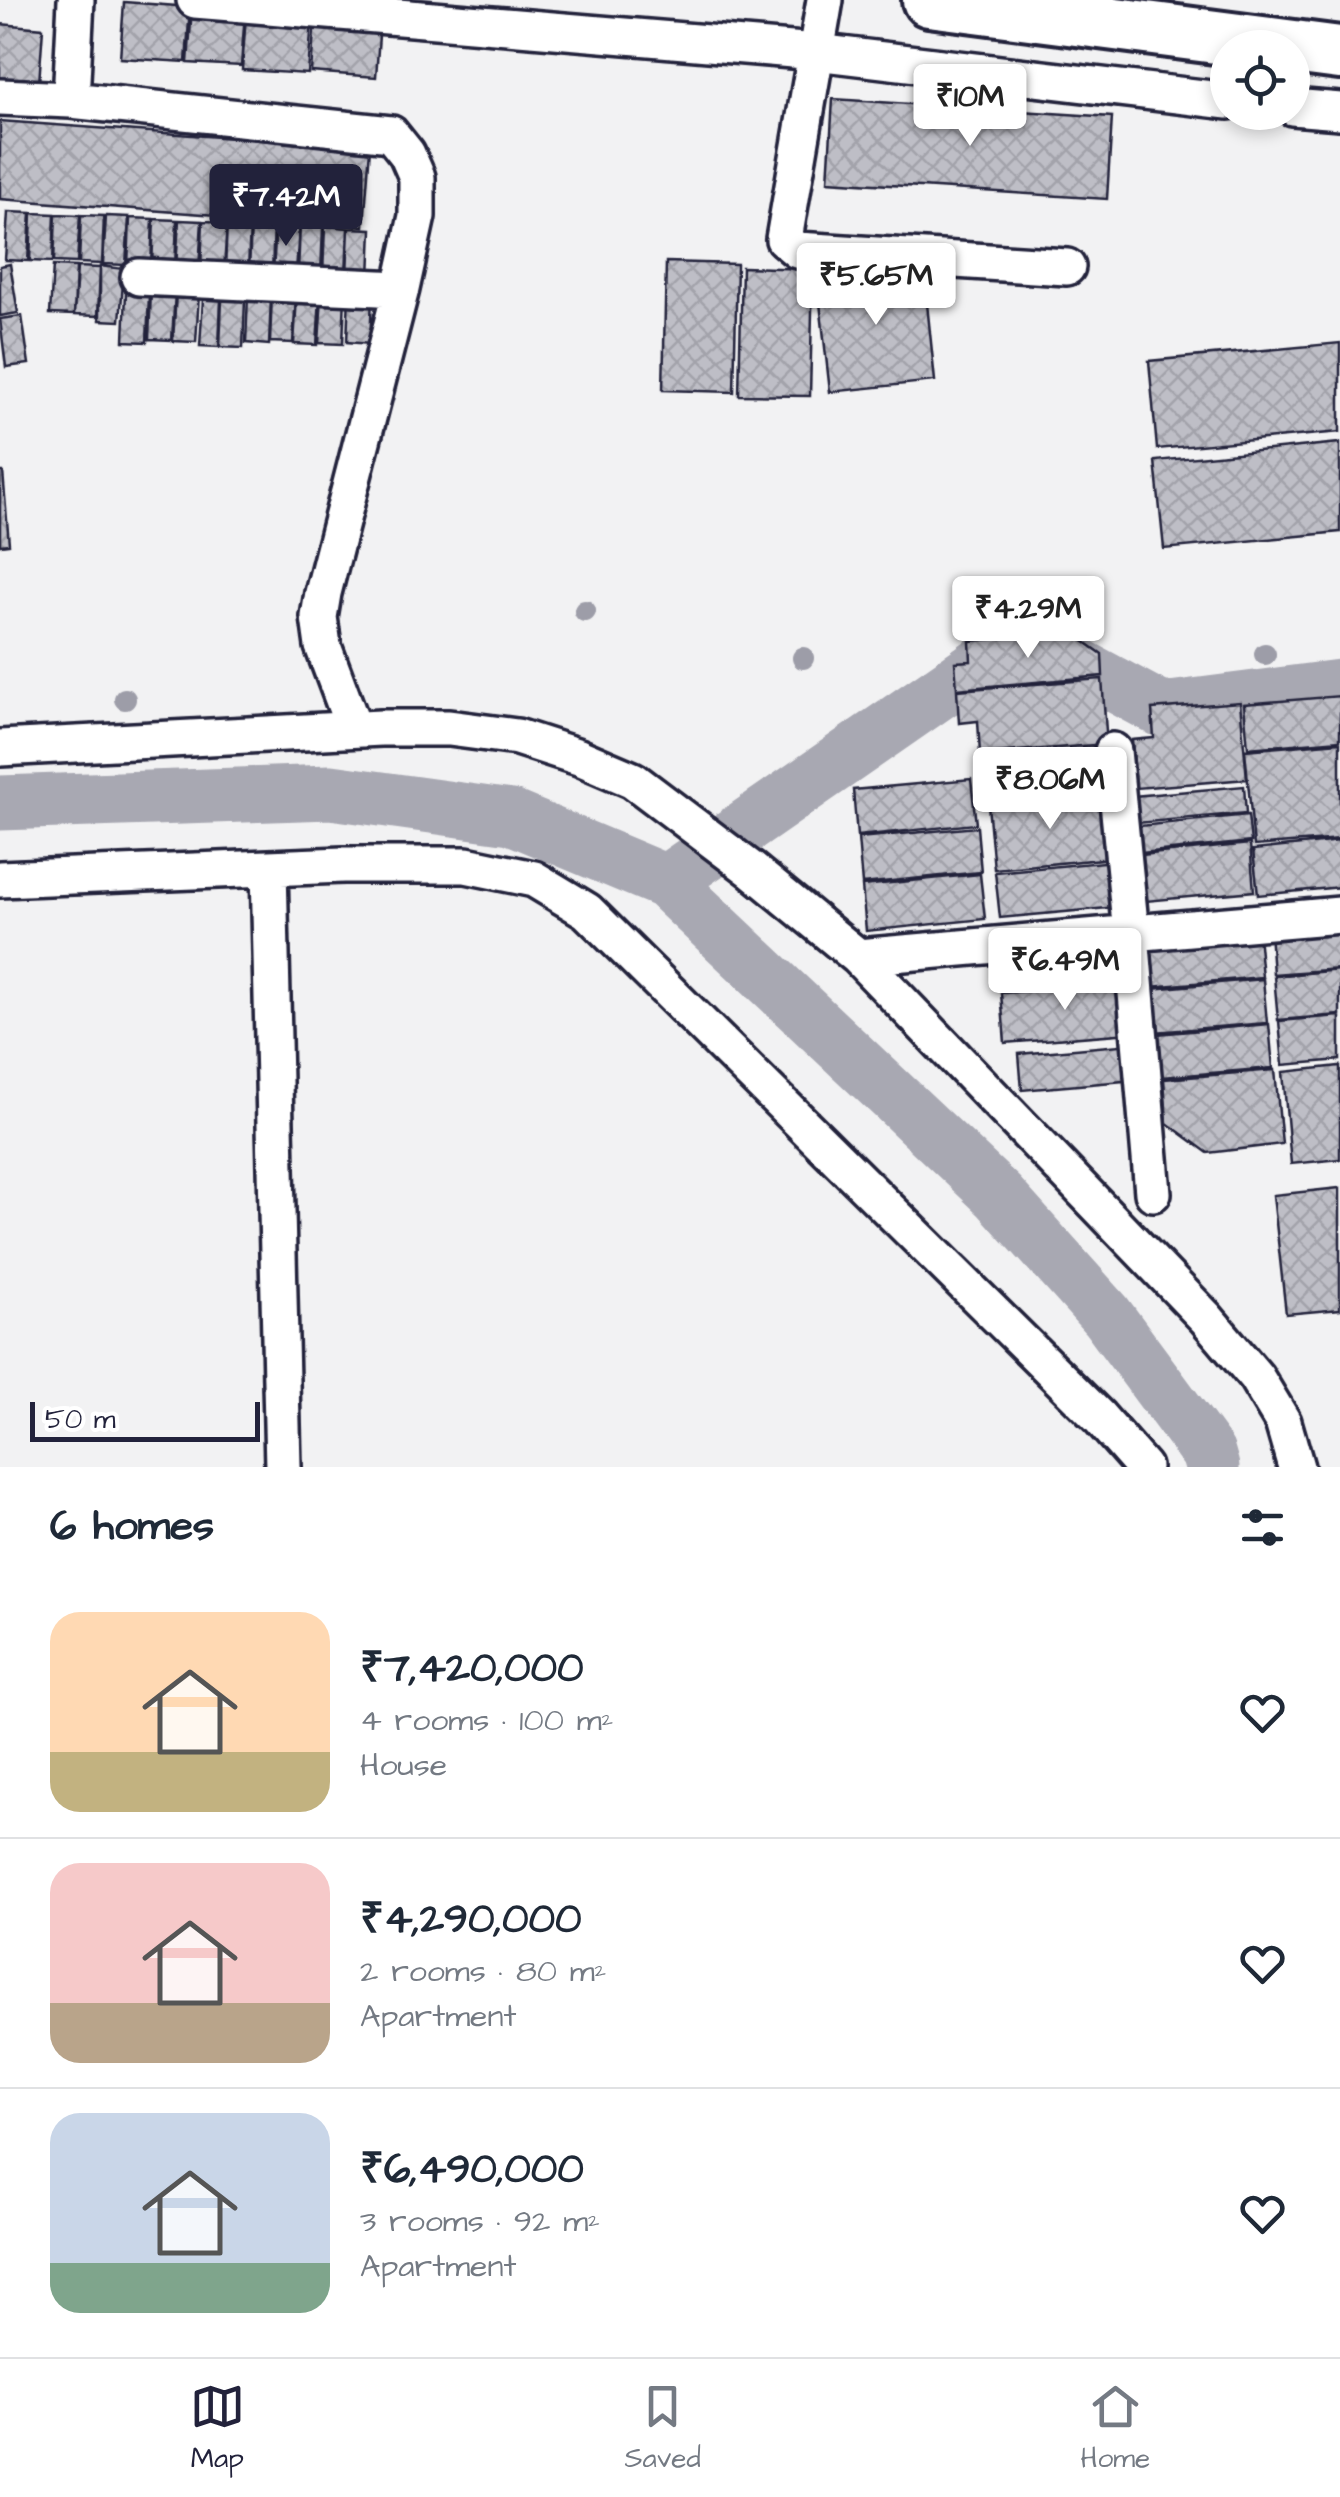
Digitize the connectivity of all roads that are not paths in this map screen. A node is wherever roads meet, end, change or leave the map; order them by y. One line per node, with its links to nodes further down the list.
1 (76, 0): 9 (street)
2 (195, 0): 5 (street)
3 (825, 0): 5 (street)
4 (928, 0): 6 (highway)
5 (816, 52): 8 (street); 12 (street)
6 (1340, 53)
7 (0, 97): 9 (street)
8 (1210, 99)
9 (71, 100): 14 (street)
10 (1310, 108): 11 (street)
11 (1340, 111)
12 (1068, 267)
13 (138, 277): 14 (street)
14 (401, 289): 15 (street)
15 (354, 729): 16 (street); 22 (street)
16 (0, 748)
17 (1113, 751): 21 (street)
18 (268, 868): 19 (street); 24 (street); 25 (street)
19 (0, 880)
20 (1340, 915): 21 (street)
21 (1132, 934): 22 (street); 23 (street)
22 (858, 957): 26 (street)
23 (1152, 1192)
24 (283, 1467)
25 (1143, 1467)
26 (1296, 1467)

